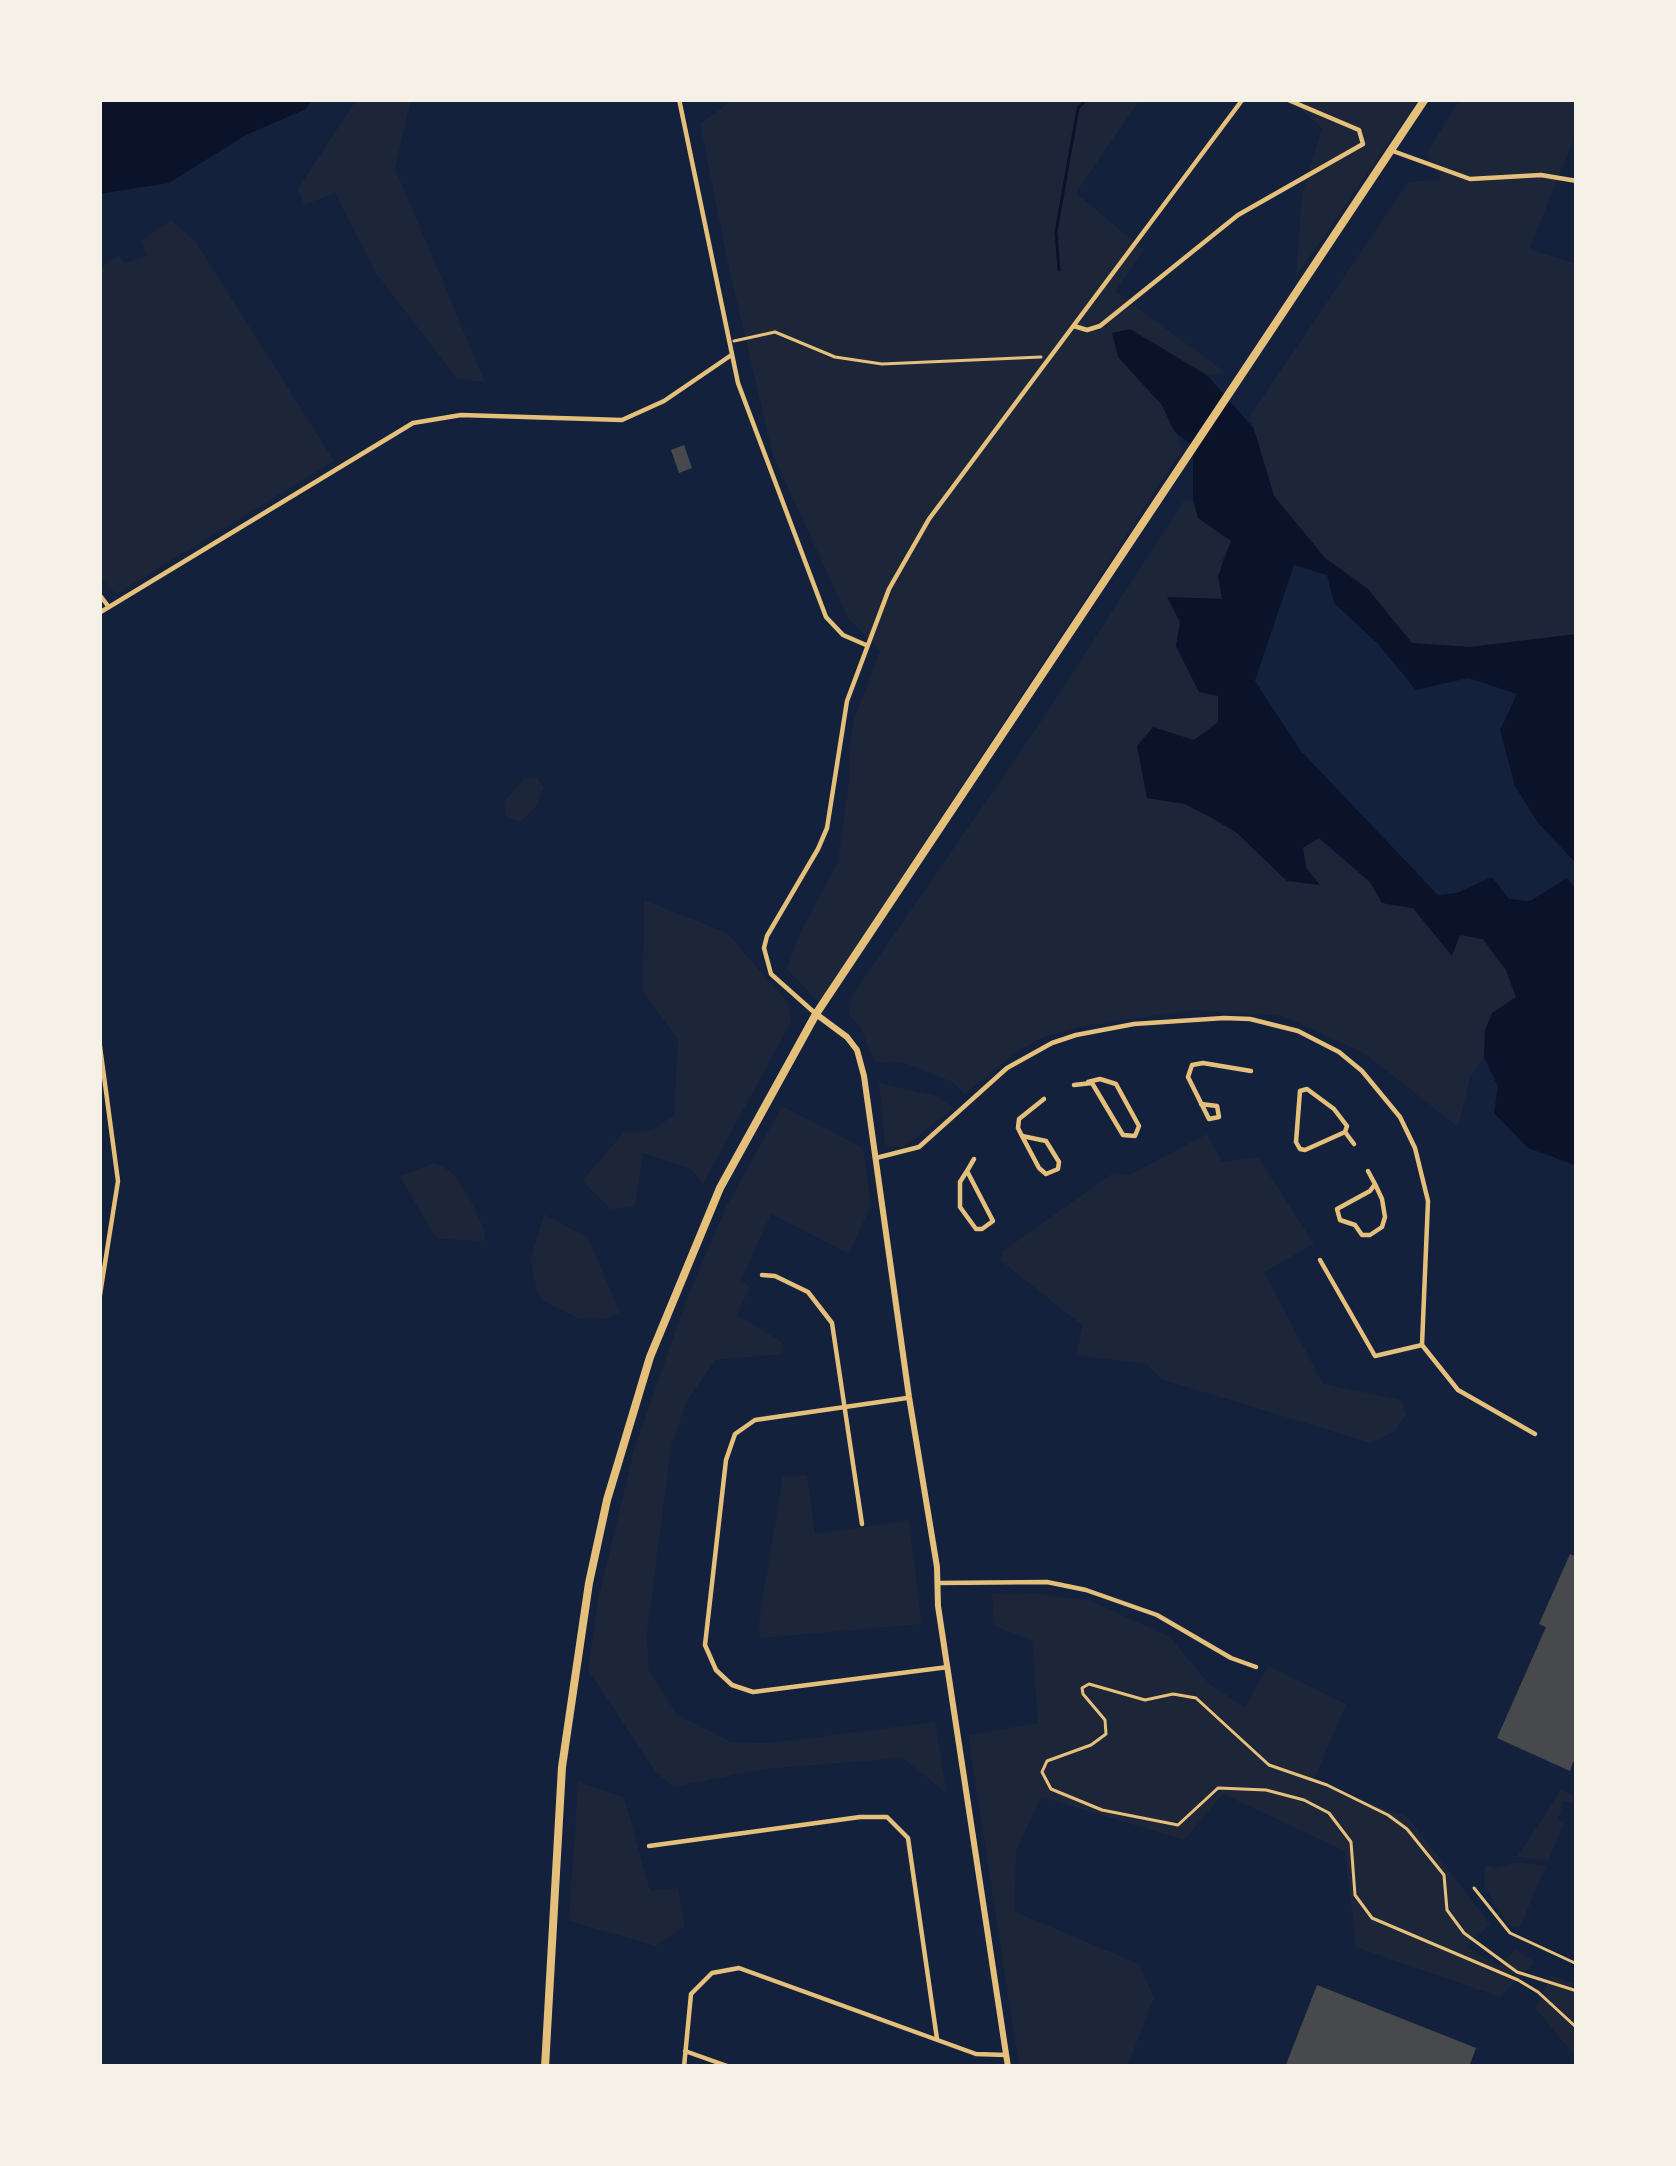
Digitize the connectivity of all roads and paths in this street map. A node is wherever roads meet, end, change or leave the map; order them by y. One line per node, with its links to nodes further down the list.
1 (679, 99): 8 (street)
2 (1243, 99): 7 (street)
3 (1286, 99): 7 (street)
4 (1425, 99): 5 (main road)
5 (1390, 150): 6 (street); 15 (main road)
6 (1577, 181)
7 (1074, 326): 10 (street)
8 (728, 344): 9 (street); 10 (path)
9 (730, 356): 12 (street); 14 (street)
10 (1048, 357): 14 (street)
11 (99, 593): 12 (street)
12 (108, 606): 13 (street)
13 (99, 613)
14 (866, 645): 15 (street)
15 (816, 1014): 25 (street); 49 (main road)
16 (99, 1039): 32 (street)
17 (1251, 1071): 21 (street)
18 (1088, 1082): 18 (street); 19 (street)
19 (1074, 1085)
20 (1044, 1099): 23 (street)
21 (1201, 1103)
22 (1345, 1132): 22 (street); 24 (street)
23 (1022, 1136): 23 (street)
24 (1354, 1144)
25 (876, 1158): 33 (street); 34 (street)
26 (974, 1159): 27 (street)
27 (967, 1171): 27 (street)
28 (1368, 1171): 29 (street)
29 (1375, 1184): 29 (street)
30 (1320, 1260): 33 (street)
31 (762, 1275): 35 (street)
32 (99, 1301)
33 (1422, 1346): 36 (street)
34 (909, 1397): 35 (street); 38 (street)
35 (845, 1406): 37 (street); 39 (street)
36 (1535, 1434)
37 (862, 1523)
38 (938, 1583): 39 (street); 40 (street)
39 (948, 1667): 48 (street)
40 (1256, 1667)
41 (649, 1846): 46 (street)
42 (1474, 1888): 43 (lane)
43 (1577, 1964)
44 (1577, 1991): 45 (path)
45 (1577, 2028)
46 (937, 2039): 47 (street); 48 (street)
47 (685, 2050): 50 (street); 51 (street)
48 (1006, 2055): 52 (street)
49 (545, 2067)
50 (684, 2067)
51 (730, 2067)
52 (1008, 2067)

